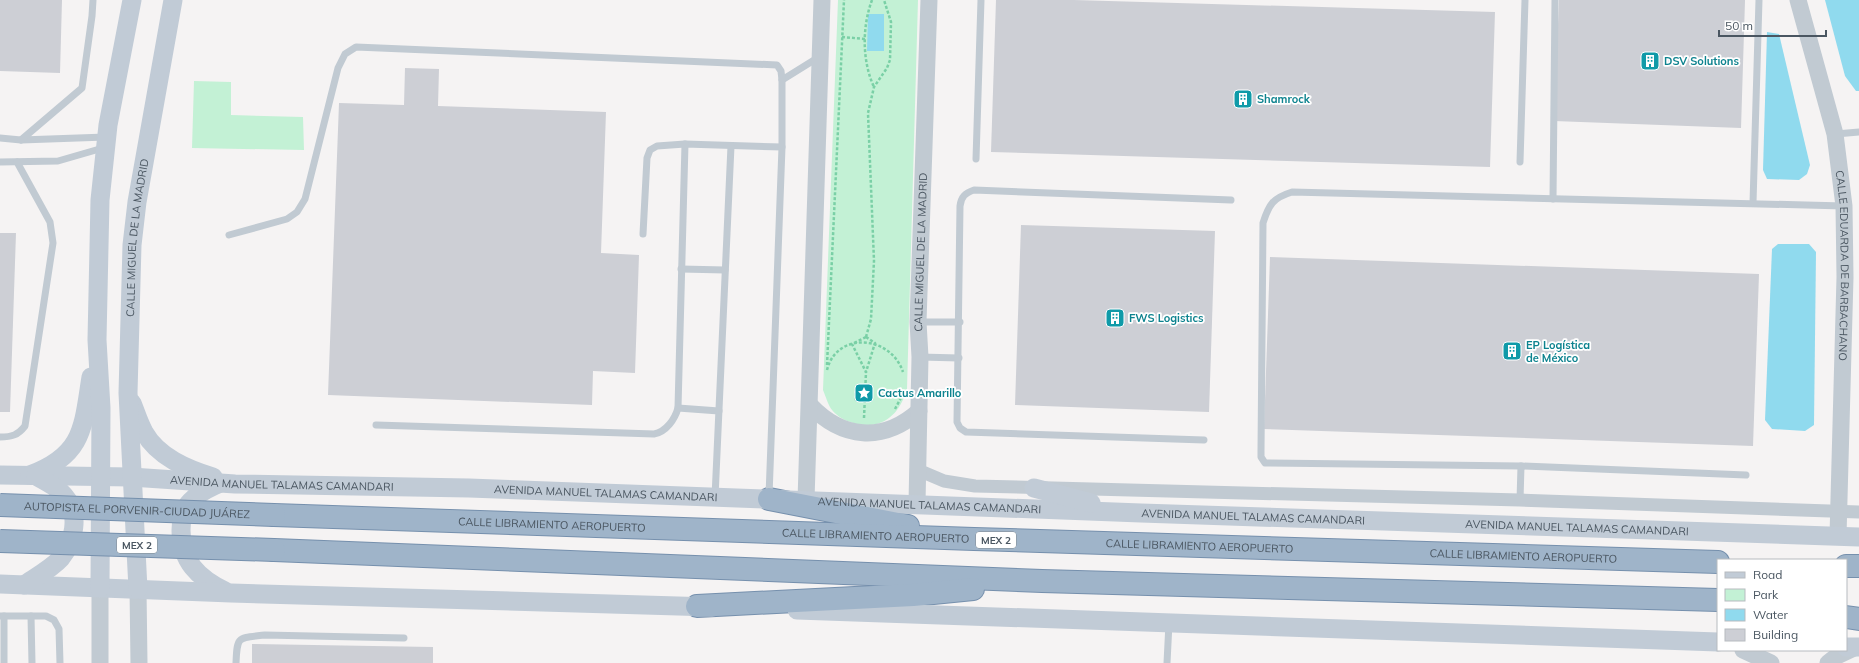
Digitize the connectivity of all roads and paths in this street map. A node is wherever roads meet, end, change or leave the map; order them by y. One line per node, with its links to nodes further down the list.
1 (93, 0): 22 (lane)
2 (132, 0): 23 (main road)
3 (173, 0): 53 (main road, CALLE MIGUEL DE LA MADRID)
4 (822, 0): 16 (street)
5 (844, 0): 14 (path)
6 (872, 0): 15 (path)
7 (884, 0): 18 (path)
8 (929, 0): 39 (street, CALLE MIGUEL DE LA MADRID)
9 (981, 0): 27 (lane)
10 (1525, 0): 30 (lane)
11 (1555, 0): 31 (lane)
12 (1759, 0): 33 (lane)
13 (1798, 0): 20 (street, CALLE EDUARDA DE BARBACHANO)
14 (842, 38): 15 (path); 47 (path)
15 (865, 39): 18 (path)
16 (820, 56): 17 (lane); 55 (street)
17 (782, 80): 26 (lane); 36 (lane)
18 (874, 87): 41 (path)
19 (1859, 132): 20 (lane)
20 (1835, 134): 34 (street, CALLE EDUARDA DE BARBACHANO)
21 (0, 138): 22 (lane)
22 (21, 140): 23 (lane)
23 (106, 142): 29 (lane); 42 (main road)
24 (685, 144): 25 (lane); 35 (lane); 37 (lane)
25 (731, 146): 26 (lane); 38 (lane)
26 (782, 147): 76 (lane)
27 (976, 159)
28 (0, 162): 29 (lane)
29 (17, 162): 64 (lane)
30 (1520, 162)
31 (1553, 199): 33 (lane); 66 (lane)
32 (1231, 200): 40 (lane)
33 (1753, 203): 34 (lane)
34 (1844, 206): 81 (street, CALLE EDUARDA DE BARBACHANO)
35 (643, 234)
36 (229, 235)
37 (681, 269): 38 (lane); 56 (lane)
38 (725, 270): 57 (lane)
39 (918, 322): 40 (lane); 45 (street, CALLE MIGUEL DE LA MADRID)
40 (960, 322): 46 (lane)
41 (866, 337): 43 (path); 44 (path)
42 (97, 340): 70 (main road); 71 (main road)
43 (875, 343): 44 (path); 48 (path); 50 (path)
44 (852, 344): 47 (path); 48 (path)
45 (920, 357): 46 (lane); 59 (street, CALLE MIGUEL DE LA MADRID)
46 (959, 358): 65 (lane)
47 (827, 367): 49 (path)
48 (866, 372): 51 (path)
49 (826, 373)
50 (904, 374)
51 (864, 389): 54 (path); 54 (path); 54 (path)
52 (903, 392): 58 (path)
53 (128, 393): 72 (main road, CALLE MIGUEL DE LA MADRID); 73 (main road)
54 (864, 400): 61 (path)
55 (810, 405): 59 (street); 77 (street)
56 (678, 408): 57 (lane); 63 (lane)
57 (720, 411): 75 (lane)
58 (892, 411)
59 (919, 411): 67 (street, CALLE MIGUEL DE LA MADRID)
60 (858, 421): 61 (path)
61 (864, 421): 62 (path)
62 (870, 421)
63 (376, 424)
64 (0, 436)
65 (1204, 440)
66 (1522, 466): 69 (lane); 78 (lane)
67 (918, 470): 74 (street); 79 (street, CALLE MIGUEL DE LA MADRID)
68 (0, 475): 70 (main road, AVENIDA MANUEL TALAMAS CAMANDARI)
69 (1746, 475)
70 (31, 476): 71 (main road, AVENIDA MANUEL TALAMAS CAMANDARI); 94 (main road)
71 (100, 477): 72 (main road, AVENIDA MANUEL TALAMAS CAMANDARI); 95 (main road)
72 (131, 477): 73 (main road, AVENIDA MANUEL TALAMAS CAMANDARI); 96 (main road, CALLE MIGUEL DE LA MADRID)
73 (228, 484): 75 (main road, AVENIDA MANUEL TALAMAS CAMANDARI); 97 (main road)
74 (1034, 488): 78 (street); 83 (main road)
75 (715, 497): 76 (main road, AVENIDA MANUEL TALAMAS CAMANDARI)
76 (769, 499): 77 (main road, AVENIDA MANUEL TALAMAS CAMANDARI); 87 (highway)
77 (806, 500): 79 (main road, AVENIDA MANUEL TALAMAS CAMANDARI)
78 (1520, 500): 81 (street)
79 (917, 503): 83 (main road, AVENIDA MANUEL TALAMAS CAMANDARI)
80 (0, 505): 84 (highway, AUTOPISTA EL PORVENIR-CIUDAD JUÁREZ / MEX 2, bridge)
81 (1839, 511): 82 (street); 85 (street, CALLE EDUARDA DE BARBACHANO)
82 (1859, 512)
83 (1141, 513): 85 (main road, AVENIDA MANUEL TALAMAS CAMANDARI)
84 (274, 515): 87 (highway, CALLE LIBRAMIENTO AEROPUERTO / MEX 2)
85 (1838, 536): 86 (main road, AVENIDA MANUEL TALAMAS CAMANDARI)
86 (1859, 537)
87 (974, 539): 89 (highway, CALLE LIBRAMIENTO AEROPUERTO / MEX 2)
88 (0, 541): 92 (highway, MEX 2, bridge)
89 (1717, 562)
90 (1847, 566): 91 (highway)
91 (1859, 566)
92 (1042, 581): 98 (highway, MEX 2); 101 (highway)
93 (0, 584): 94 (main road)
94 (24, 585): 95 (main road)
95 (100, 588): 96 (main road); 114 (street)
96 (138, 589): 97 (main road); 115 (street)
97 (231, 593): 101 (main road)
98 (1717, 600)
99 (1847, 604): 100 (highway)
100 (1859, 605)
101 (697, 606): 106 (main road)
102 (2, 616): 103 (lane); 111 (lane)
103 (31, 616): 112 (lane); 113 (lane)
104 (1847, 617): 105 (highway)
105 (1859, 619)
106 (1169, 623): 108 (main road); 117 (lane)
107 (404, 638): 116 (lane)
108 (1717, 642)
109 (1745, 651): 118 (street)
110 (1846, 651): 119 (street)
111 (4, 663)
112 (32, 663)
113 (60, 663)
114 (100, 663)
115 (139, 663)
116 (236, 663)
117 (1167, 663)
118 (1771, 663)
119 (1828, 663)

